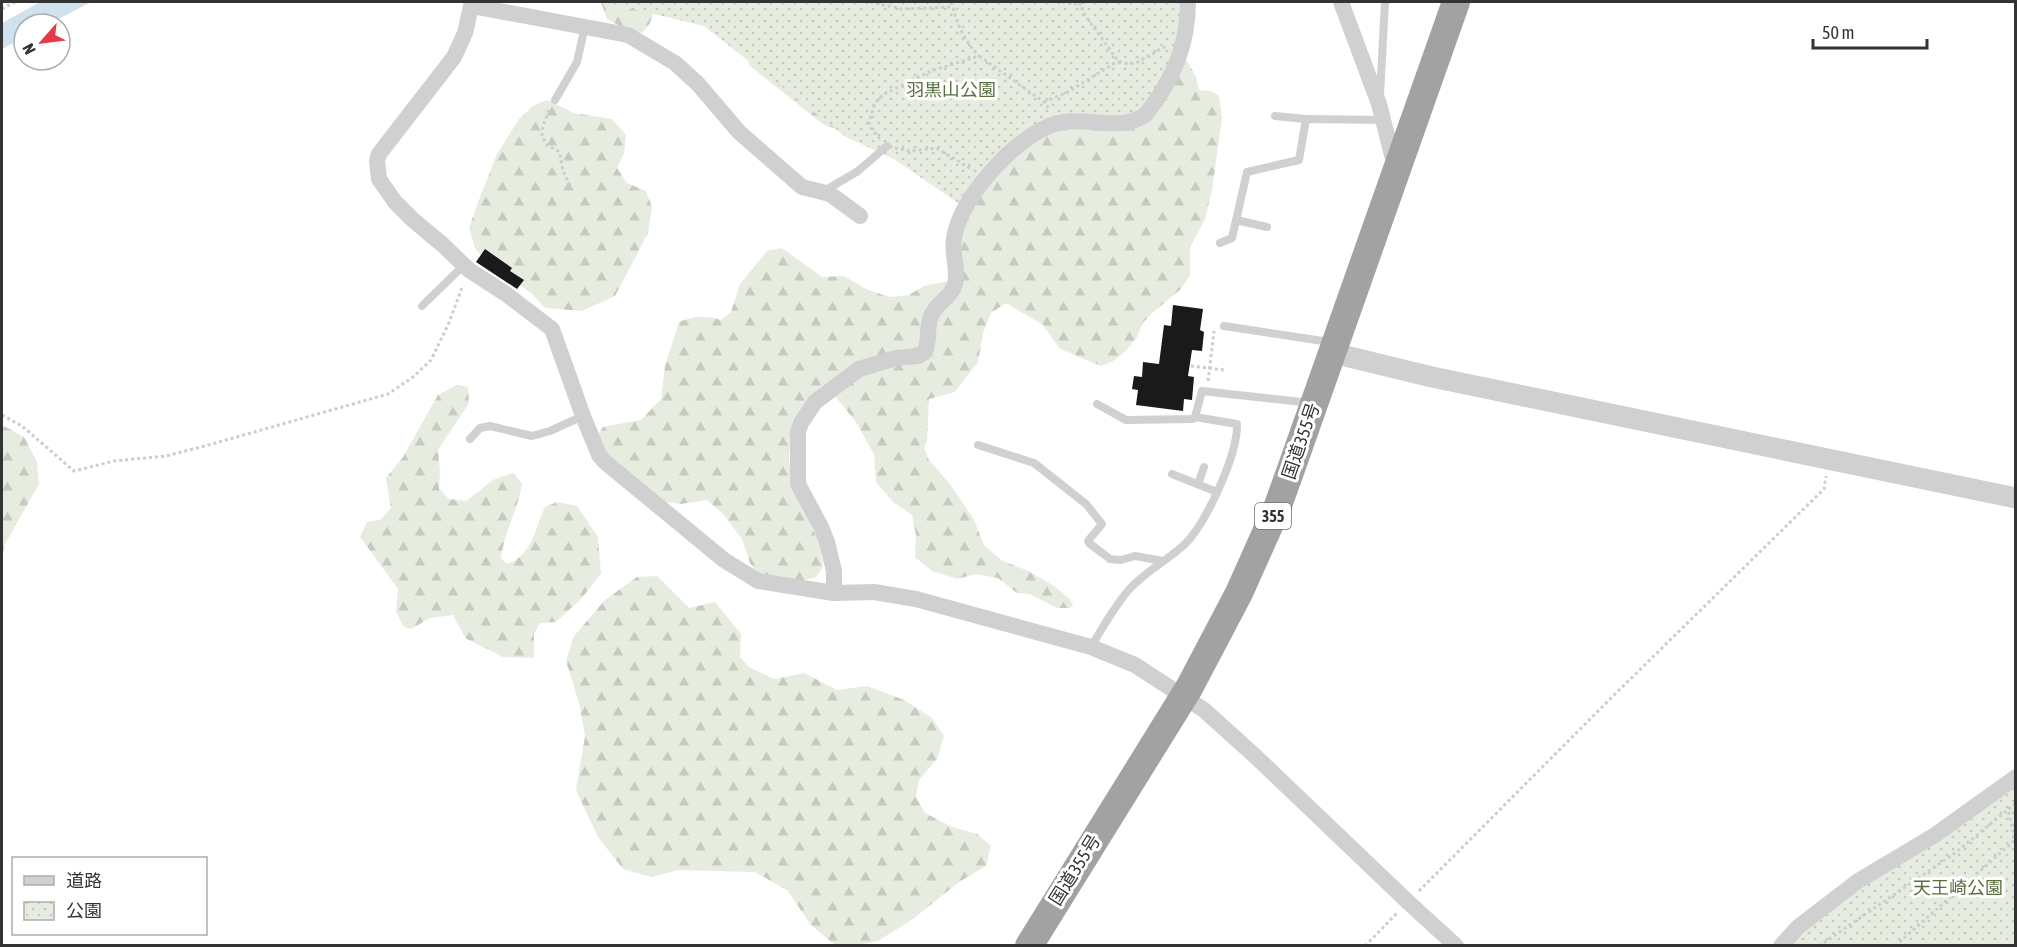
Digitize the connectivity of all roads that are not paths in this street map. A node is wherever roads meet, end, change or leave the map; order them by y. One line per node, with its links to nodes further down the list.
1 (1188, 2): 34 (street)
2 (1341, 2): 8 (street)
3 (1385, 2): 8 (lane)
4 (1456, 2): 12 (highway, 国道355号 / 355)
5 (472, 4): 6 (street); 18 (street)
6 (585, 26): 7 (lane); 13 (street)
7 (555, 100)
8 (1381, 112): 10 (lane); 12 (street)
9 (1275, 116): 10 (lane)
10 (1306, 119): 15 (lane)
11 (886, 146): 13 (lane)
12 (1399, 164): 21 (highway, 国道355号 / 355)
13 (822, 191): 14 (street)
14 (860, 216)
15 (1236, 220): 16 (lane); 17 (lane)
16 (1268, 227)
17 (1220, 243)
18 (467, 268): 19 (lane); 24 (street)
19 (422, 306)
20 (1224, 326): 21 (lane)
21 (1334, 348): 22 (highway, 国道355号 / 355); 32 (street)
22 (1314, 403): 25 (lane); 36 (highway, 国道355号 / 355)
23 (1097, 405): 25 (lane)
24 (583, 416): 26 (lane); 34 (street)
25 (1195, 417): 31 (lane)
26 (470, 439)
27 (978, 445): 33 (lane)
28 (1204, 467): 30 (lane)
29 (1172, 474): 30 (lane)
30 (1198, 484): 31 (lane)
31 (1217, 492): 33 (lane)
32 (2016, 498)
33 (1163, 561): 35 (lane)
34 (834, 593): 35 (street)
35 (1091, 647): 36 (street)
36 (1184, 696): 38 (highway, 国道355号 / 355); 39 (street)
37 (2016, 777): 40 (street)
38 (1029, 945)
39 (1456, 945)
40 (1781, 945)

